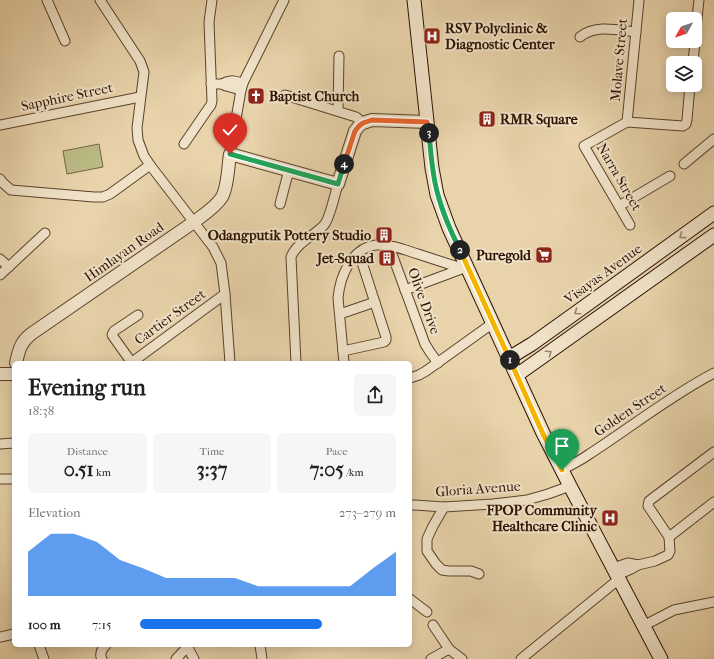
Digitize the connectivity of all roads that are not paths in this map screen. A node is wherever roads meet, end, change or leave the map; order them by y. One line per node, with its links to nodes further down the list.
1 (47, 0): 11 (street)
2 (100, 0): 17 (street)
3 (212, 0): 13 (street)
4 (284, 0): 14 (street)
5 (414, 0): 19 (main road)
6 (638, 0): 9 (street, Molave Street)
7 (699, 0): 8 (street)
8 (698, 12)
9 (636, 32): 10 (street); 20 (street, Molave Street)
10 (580, 37)
11 (65, 41)
12 (339, 56): 18 (street)
13 (211, 84): 14 (street); 24 (street)
14 (242, 87): 25 (street)
15 (689, 92): 20 (street)
16 (285, 95): 18 (street)
17 (140, 97): 22 (street, Sapphire Street); 27 (street)
18 (338, 111): 21 (street)
19 (427, 122): 21 (street); 44 (main road)
20 (627, 122): 33 (street, Narra Street)
21 (363, 123): 31 (street)
22 (0, 125)
23 (714, 140): 26 (street)
24 (184, 144)
25 (230, 154): 28 (street); 35 (street, Himlayan Road)
26 (684, 164)
27 (150, 165): 30 (street); 35 (street)
28 (289, 170): 31 (street); 32 (street)
29 (670, 176): 33 (street)
30 (0, 178)
31 (338, 184): 59 (street)
32 (280, 204)
33 (619, 206): 36 (street, Narra Street)
34 (714, 213): 42 (main road, Visayas Avenue, one-way to 42)
35 (194, 222): 48 (street); 55 (street, Himlayan Road)
36 (630, 225)
37 (45, 233): 43 (street)
38 (714, 235): 46 (main road)
39 (389, 246): 40 (street); 44 (street); 47 (street, Olive Drive)
40 (358, 253): 49 (street); 50 (street)
41 (0, 259): 43 (street)
42 (641, 266): 46 (main road); 54 (main road, Visayas Avenue, one-way to 54)
43 (9, 267): 45 (street)
44 (465, 268): 47 (street); 52 (main road)
45 (0, 275)
46 (652, 280): 65 (main road, one-way to 46)
47 (405, 290): 61 (street, Olive Drive)
48 (225, 294): 57 (street, Cartier Street); 58 (street)
49 (375, 302): 50 (street); 53 (street)
50 (340, 314): 53 (street)
51 (138, 315): 56 (street)
52 (492, 323): 54 (main road); 61 (street)
53 (343, 351): 60 (street)
54 (509, 358): 65 (main road)
55 (16, 361)
56 (130, 361)
57 (134, 361)
58 (230, 361)
59 (296, 361)
60 (344, 361)
61 (438, 363): 66 (street)
62 (714, 373): 70 (street, Golden Street)
63 (0, 374): 64 (street)
64 (12, 374)
65 (517, 375): 70 (main road)
66 (412, 377)
67 (12, 443): 68 (street)
68 (0, 444)
69 (714, 452): 77 (street)
70 (562, 470): 73 (main road)
71 (0, 479): 72 (street)
72 (12, 479)
73 (570, 486): 76 (street, Gloria Avenue); 79 (main road)
74 (714, 502): 77 (street)
75 (412, 505): 76 (street, Gloria Avenue)
76 (444, 507): 78 (street)
77 (669, 537): 79 (street)
78 (479, 574)
79 (617, 574): 84 (main road); 100 (street)
80 (412, 601): 82 (street)
81 (714, 602): 84 (street)
82 (427, 612)
83 (433, 625): 92 (street)
84 (643, 626): 101 (main road)
85 (12, 634): 86 (street)
86 (0, 637)
87 (39, 647): 93 (street)
88 (105, 647): 94 (street)
89 (187, 647): 95 (street)
90 (188, 647): 96 (street)
91 (260, 647): 97 (street)
92 (449, 649): 98 (street); 99 (street)
93 (44, 659)
94 (102, 659)
95 (176, 659)
96 (194, 659)
97 (262, 659)
98 (431, 659)
99 (462, 659)
100 (521, 659)
101 (662, 659)

